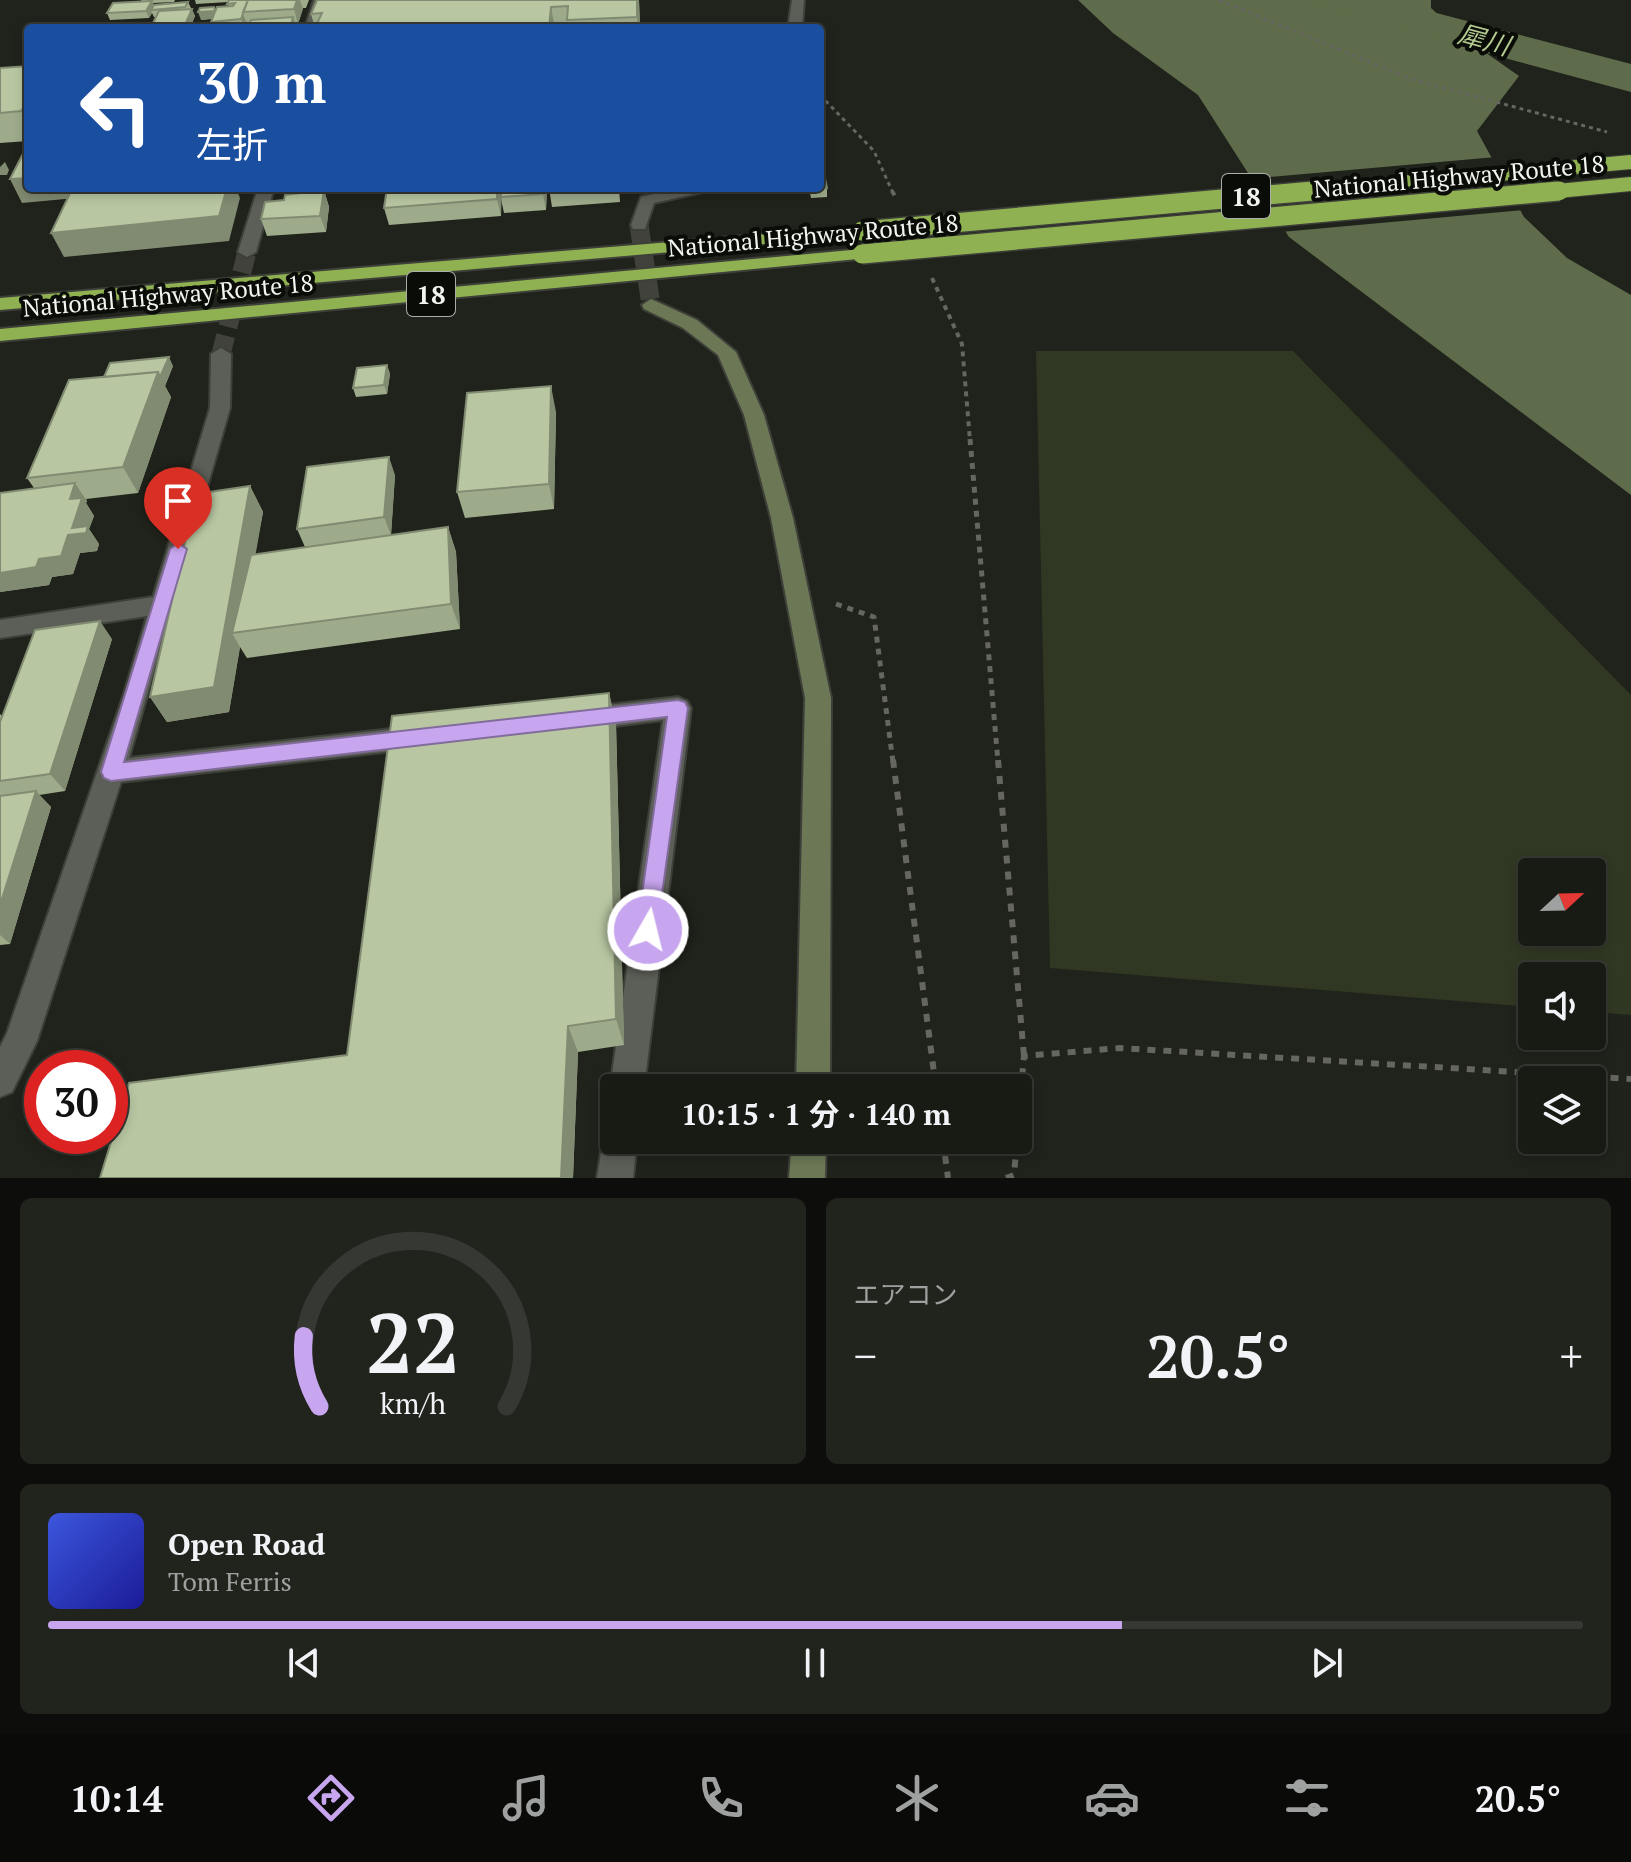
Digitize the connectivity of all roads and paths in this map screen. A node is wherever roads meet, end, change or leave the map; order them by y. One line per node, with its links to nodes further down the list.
1 (320, 0): 4 (street)
2 (798, 0): 5 (street)
3 (1219, 0): 7 (path)
4 (313, 24)
5 (795, 24)
6 (824, 99): 12 (path)
7 (1615, 134)
8 (1631, 162): 16 (highway, National Highway Route 18 / 18, bridge)
9 (1631, 184): 18 (highway, National Highway Route 18 / 18, bridge)
10 (265, 192): 14 (street)
11 (683, 192): 13 (street)
12 (899, 206)
13 (639, 225)
14 (247, 252)
15 (931, 275): 27 (path)
16 (0, 304)
17 (651, 305): 20 (street)
18 (0, 335)
19 (221, 354): 21 (street)
20 (797, 591): 29 (street); 30 (path)
21 (162, 605): 22 (street); 25 (street)
22 (0, 629)
23 (552, 722): 28 (street)
24 (442, 735): 25 (street)
25 (111, 772): 26 (street)
26 (11, 1043): 33 (street)
27 (1024, 1056): 31 (path); 32 (path)
28 (629, 1074)
29 (813, 1074)
30 (934, 1074)
31 (1022, 1074)
32 (1631, 1079)
33 (0, 1080)
34 (618, 1154): 39 (street)
35 (808, 1154): 40 (street)
36 (945, 1154): 41 (path)
37 (1015, 1154): 38 (path)
38 (1011, 1177)
39 (615, 1178)
40 (807, 1178)
41 (948, 1178)

